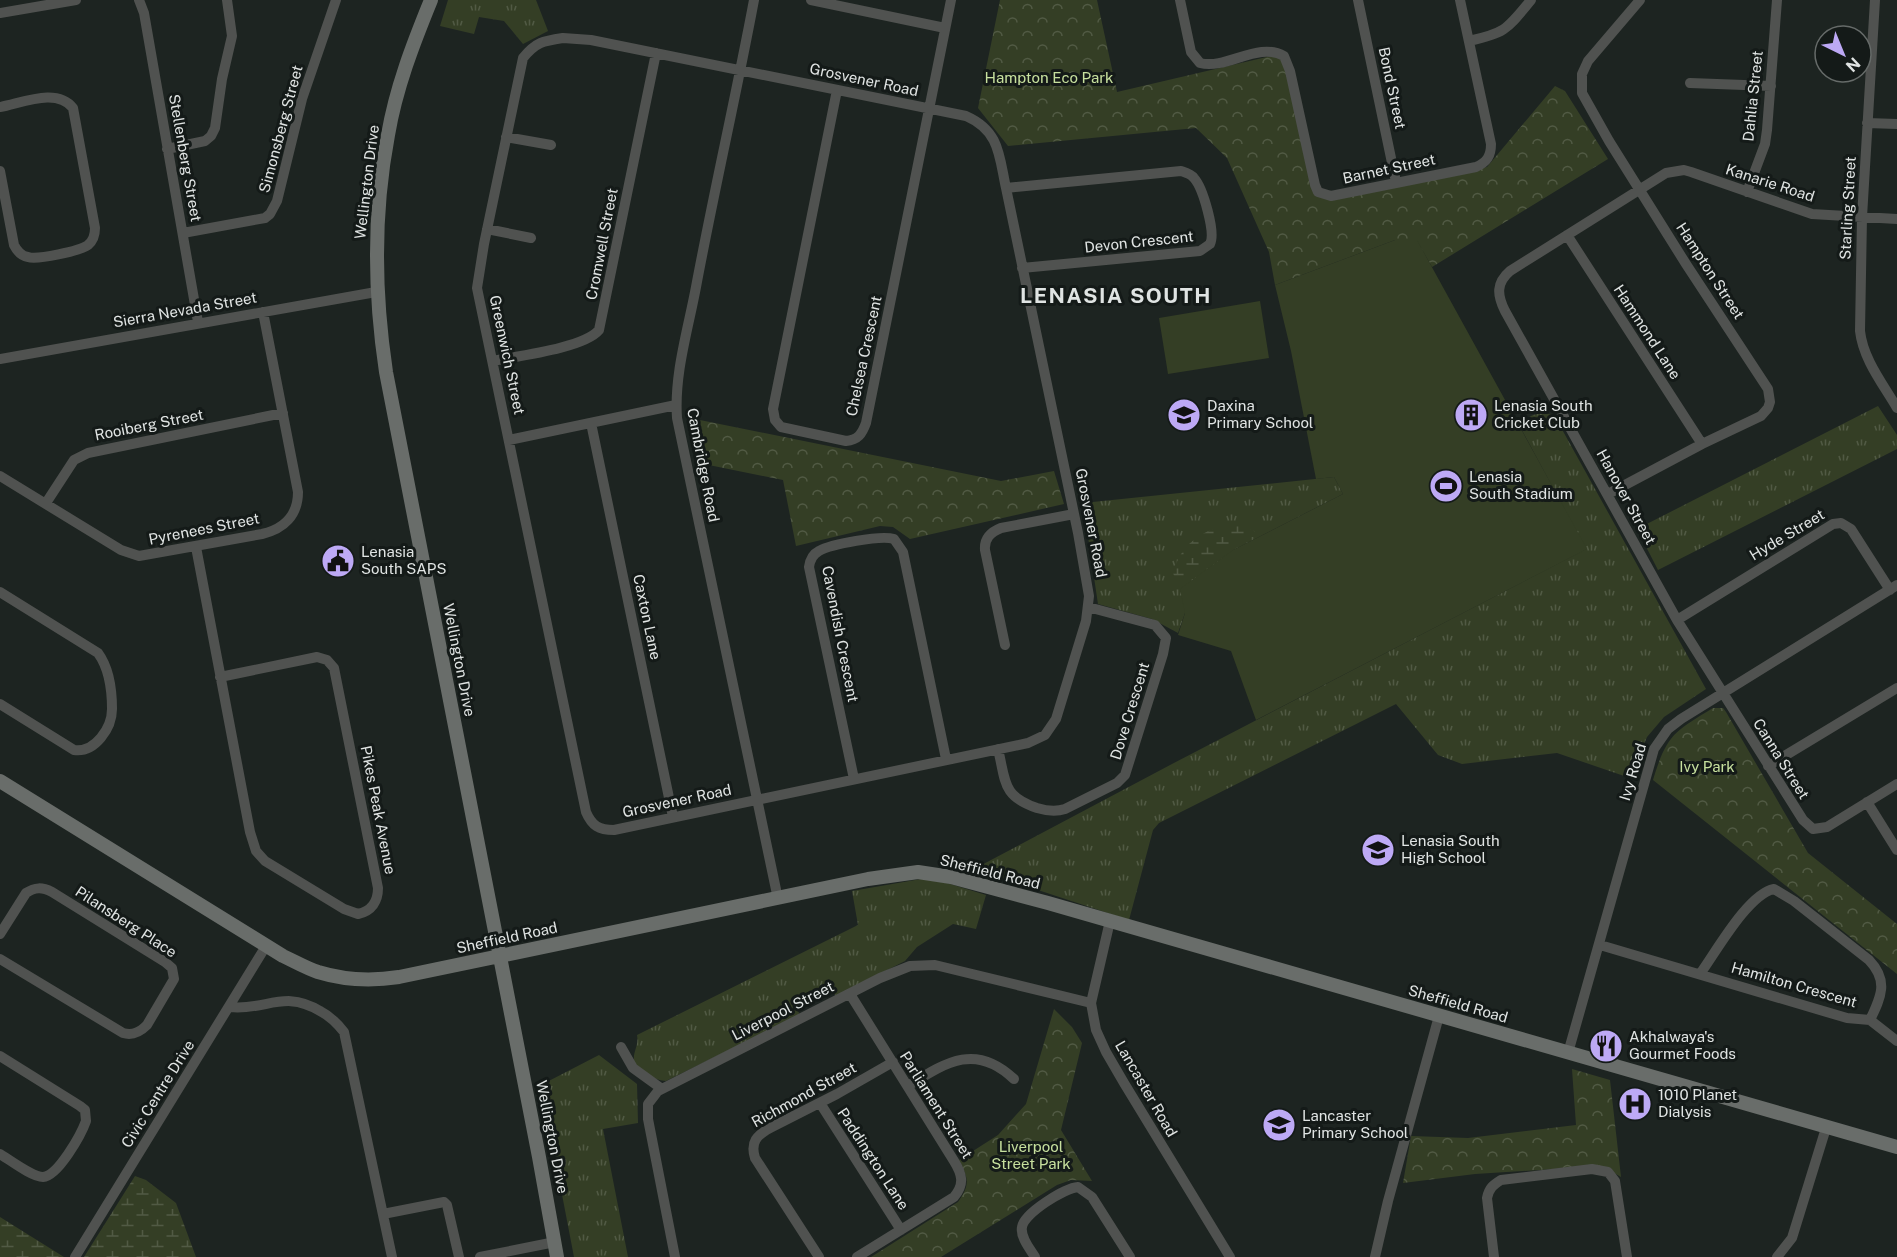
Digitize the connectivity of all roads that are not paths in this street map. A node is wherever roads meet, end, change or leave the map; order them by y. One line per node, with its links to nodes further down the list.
1 (76, 0): 16 (street)
2 (139, 0): 30 (street, Stellenberg Street)
3 (227, 0): 30 (street)
4 (336, 0): 39 (street, Simonsberg Street)
5 (431, 0): 43 (street, Wellington Drive)
6 (754, 0): 20 (street, Cambridge Road)
7 (811, 0): 17 (street)
8 (951, 0): 17 (street, Chelsea Crescent)
9 (1180, 0): 32 (street, Barnet Street)
10 (1358, 0): 32 (street, Bond Street)
11 (1460, 0): 18 (street, Barnet Street)
12 (1531, 0): 18 (street)
13 (1638, 0): 34 (street, Hampton Street)
14 (1777, 0): 22 (street, Dahlia Street)
15 (1875, 0): 26 (street, Starling Street)
16 (0, 13)
17 (945, 28): 25 (street, Chelsea Crescent)
18 (1469, 41): 32 (street, Barnet Street)
19 (656, 53): 20 (street, Greenwich Street); 28 (street, Greenwich Street); 47 (street, Cromwell Street)
20 (741, 71): 23 (street, Grosvener Road); 48 (street, Cambridge Road)
21 (1690, 83): 22 (street)
22 (1771, 86): 35 (street, Dahlia Street)
23 (837, 90): 25 (street, Grosvener Road); 25 (street, Chelsea Crescent)
24 (0, 107): 31 (street)
25 (930, 110): 33 (street, Grosvener Road)
26 (1867, 123): 27 (street); 36 (street, Starling Street)
27 (1897, 124)
28 (506, 137): 29 (street); 38 (street, Greenwich Street)
29 (551, 145)
30 (167, 149): 39 (street, Stellenberg Street)
31 (0, 171)
32 (1396, 182)
33 (1006, 188): 42 (street, Grosvener Road); 42 (street, Devon Crescent)
34 (1640, 190): 35 (street, Kanarie Road); 40 (street, Hanover Street); 53 (street, Hampton Street)
35 (1747, 192): 36 (street, Kanarie Road)
36 (1862, 217): 37 (street, Kanarie Road); 49 (street, Starling Street)
37 (1897, 219)
38 (487, 229): 41 (street); 47 (street, Greenwich Street)
39 (183, 233): 45 (street, Stellenberg Street)
40 (1568, 235): 53 (street, Hammond Lane); 55 (street, Hanover Street)
41 (531, 238)
42 (1022, 268): 57 (street, Grosvener Road)
43 (376, 292): 44 (street, Sierra Nevada Street); 84 (street, Wellington Drive)
44 (263, 312): 45 (street, Sierra Nevada Street); 50 (street, Pyrenees Street)
45 (198, 322): 46 (street, Sierra Nevada Street)
46 (0, 359)
47 (493, 361): 52 (street, Greenwich Street)
48 (676, 405): 51 (street); 74 (street, Cambridge Road)
49 (1897, 408)
50 (283, 413): 56 (street, Rooiberg Street); 58 (street, Pyrenees Street)
51 (591, 423): 52 (street); 77 (street, Caxton Lane)
52 (509, 440): 76 (street, Greenwich Street)
53 (1702, 444): 55 (street, Hampton Street)
54 (0, 476): 56 (street, Pyrenees Street)
55 (1608, 494): 62 (street, Hanover Street)
56 (46, 503): 58 (street, Pyrenees Street)
57 (1074, 514): 61 (street, Grosvener Road); 63 (street)
58 (196, 547): 64 (street, Pikes Peak Avenue)
59 (1894, 588): 62 (street, Hyde Street); 66 (street, Ivy Road)
60 (0, 592): 67 (street)
61 (1088, 607): 68 (street, Grosvener Road); 68 (street, Dove Crescent)
62 (1677, 620): 66 (street, Canna Street)
63 (1005, 645)
64 (220, 677): 64 (street, Pikes Peak Avenue)
65 (1897, 688): 70 (street)
66 (1722, 694): 70 (street, Canna Street); 82 (street, Ivy Road)
67 (0, 704)
68 (998, 749): 69 (street, Grosvener Road)
69 (946, 759): 71 (street, Grosvener Road); 71 (street, Cavendish Crescent)
70 (1768, 766): 75 (street, Canna Street)
71 (854, 779): 74 (street, Grosvener Road)
72 (0, 781): 83 (street, Sheffield Road)
73 (1897, 784): 75 (street, Canna Street)
74 (757, 801): 77 (street, Grosvener Road); 79 (street, Cambridge Road)
75 (1867, 802): 78 (street)
76 (586, 812): 77 (street, Grosvener Road)
77 (673, 817)
78 (1897, 850)
79 (778, 899): 80 (street, Sheffield Road); 84 (street, Sheffield Road)
80 (1110, 921): 88 (street, Lancaster Road); 90 (street, Sheffield Road)
81 (0, 934): 85 (street, Pilansberg Place)
82 (1600, 945): 86 (street, Hamilton Crescent); 94 (street, Ivy Road)
83 (266, 946): 84 (street, Sheffield Road); 89 (street, Civic Centre Drive)
84 (500, 957): 106 (street, Wellington Drive)
85 (0, 958)
86 (1700, 974): 91 (street, Hamilton Crescent); 91 (street, Hamilton Crescent)
87 (850, 994): 88 (street, Liverpool Street); 96 (street, Parliament Street); 99 (street, Liverpool Street)
88 (1091, 1003): 116 (street, Lancaster Road)
89 (230, 1007): 104 (street); 107 (street, Civic Centre Drive)
90 (1439, 1016): 94 (street, Sheffield Road); 117 (street)
91 (1870, 1020): 92 (street)
92 (1897, 1041)
93 (621, 1047): 99 (street)
94 (1568, 1053): 101 (street, Sheffield Road)
95 (0, 1056): 103 (street)
96 (893, 1062): 98 (street, Parliament Street); 100 (street, Richmond Street)
97 (1014, 1079): 98 (street)
98 (908, 1086): 105 (street, Parliament Street)
99 (662, 1089): 111 (street)
100 (820, 1103): 105 (street, Paddington Lane); 112 (street, Richmond Street)
101 (1826, 1128): 102 (street, Sheffield Road); 120 (street)
102 (1896, 1147)
103 (0, 1154)
104 (383, 1214): 108 (street); 109 (street)
105 (900, 1230): 113 (street, Parliament Street)
106 (554, 1253): 110 (street)
107 (75, 1257)
108 (392, 1257)
109 (459, 1257)
110 (480, 1257)
111 (675, 1257)
112 (819, 1257)
113 (857, 1257)
114 (1035, 1257): 115 (street)
115 (1130, 1257)
116 (1230, 1257)
117 (1375, 1257)
118 (1494, 1257): 119 (street)
119 (1626, 1257)
120 (1777, 1257)

